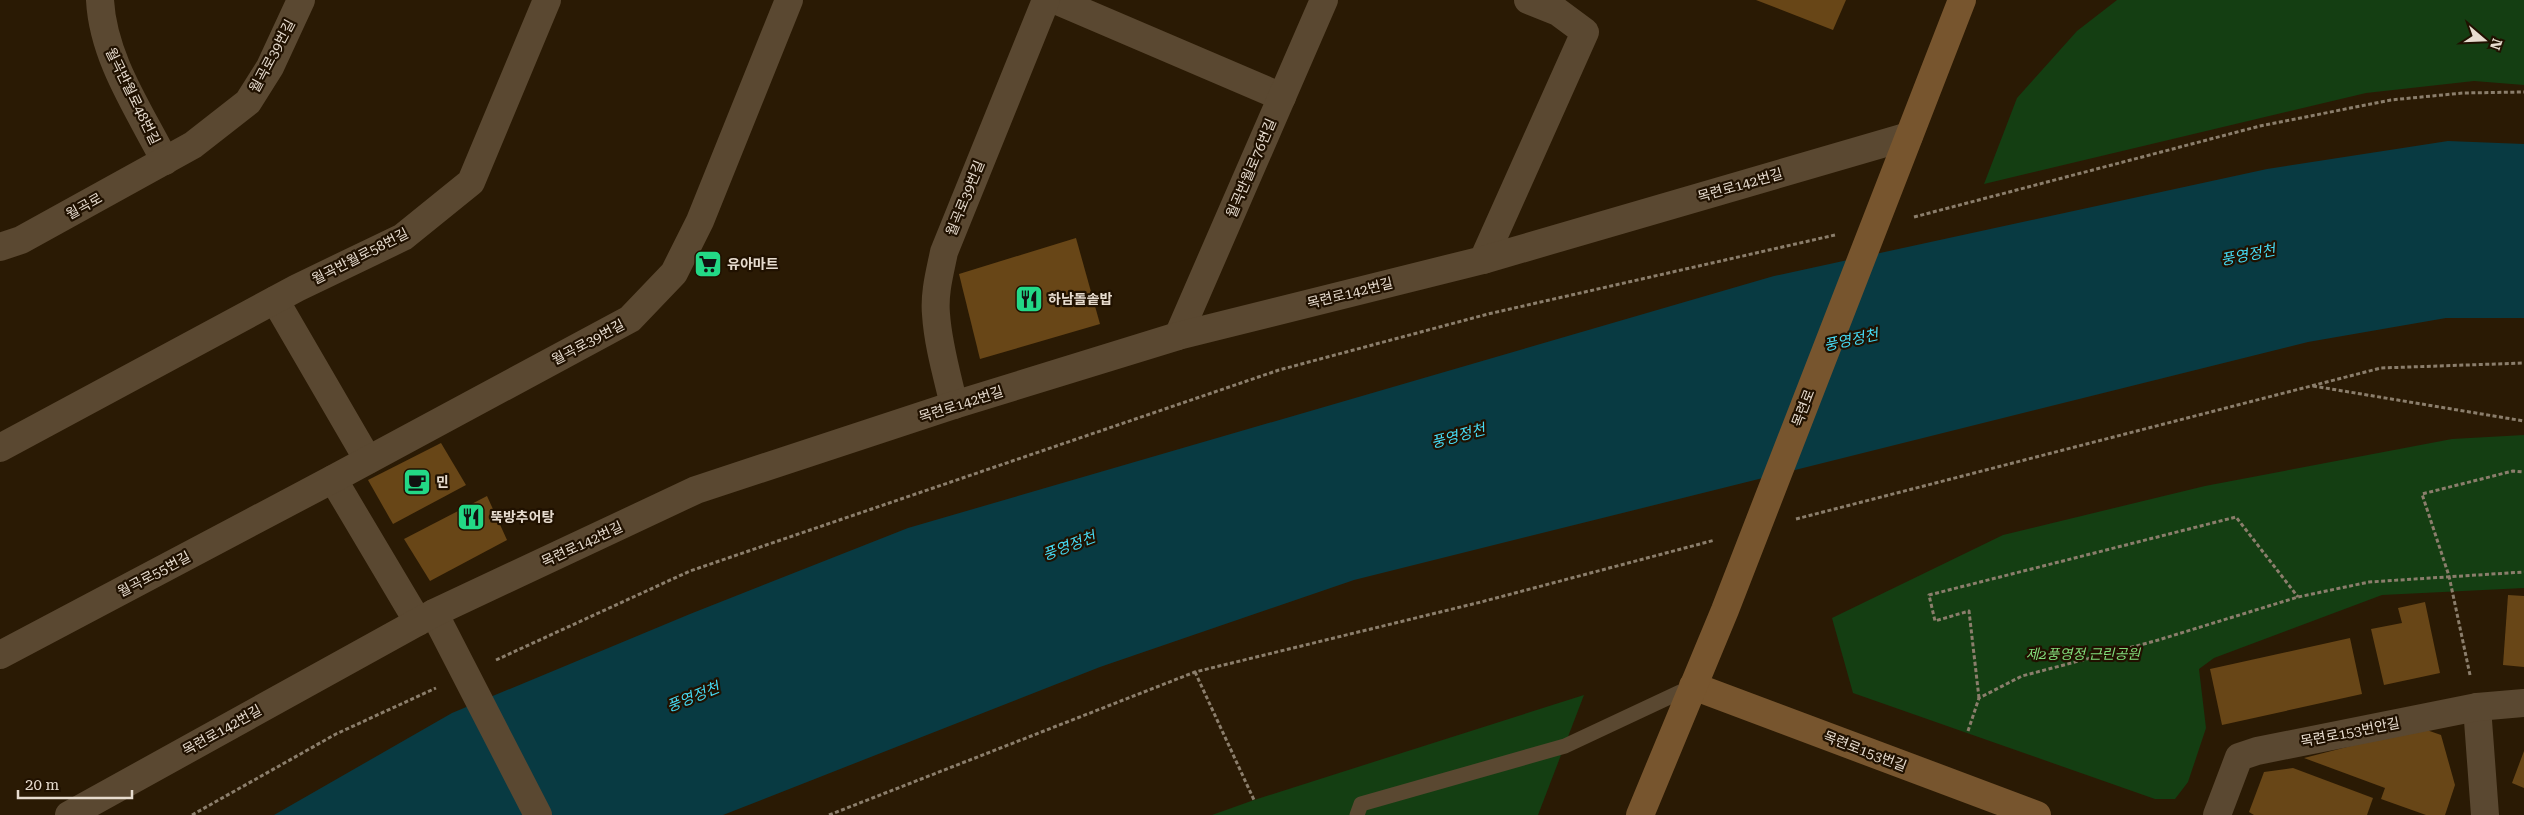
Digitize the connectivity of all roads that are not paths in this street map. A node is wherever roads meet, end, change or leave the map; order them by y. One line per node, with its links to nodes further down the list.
1 (100, 0): 12 (street, 월곡반월로48번길)
2 (301, 0): 12 (street, 월곡로39번길)
3 (547, 0): 15 (street, 월곡반월로58번길)
4 (789, 0): 19 (street, 월곡로39번길)
5 (1046, 0): 17 (street, 월곡로39번길)
6 (1055, 0): 10 (street)
7 (1324, 0): 10 (street, 월곡반월로76번길)
8 (1528, 0): 14 (street)
9 (1962, 0): 11 (main road, 목련로)
10 (1282, 98): 16 (street, 월곡반월로76번길)
11 (1909, 136): 14 (street, 목련로142번길); 24 (main road, 목련로)
12 (166, 160): 13 (street, 월곡로)
13 (0, 247)
14 (1483, 260): 16 (street, 목련로142번길)
15 (275, 300): 18 (street, 월곡반월로58번길); 19 (street)
16 (1178, 336): 17 (street, 목련로142번길)
17 (954, 405): 22 (street, 목련로142번길)
18 (0, 448)
19 (368, 460): 20 (street, 월곡로39번길)
20 (333, 479): 21 (street, 월곡로39번길); 22 (street)
21 (309, 492): 23 (street, 월곡로55번길)
22 (426, 617): 27 (street, 목련로142번길); 28 (street)
23 (0, 655)
24 (1693, 686): 29 (lane); 30 (main road, 목련로); 31 (main road, 목련로153번길)
25 (2524, 702): 26 (street, 목련로153번안길)
26 (2477, 707): 32 (street, 목련로153번안길); 33 (street)
27 (69, 815)
28 (538, 815)
29 (1357, 815)
30 (1640, 815)
31 (2037, 815)
32 (2217, 815)
33 (2485, 815)

